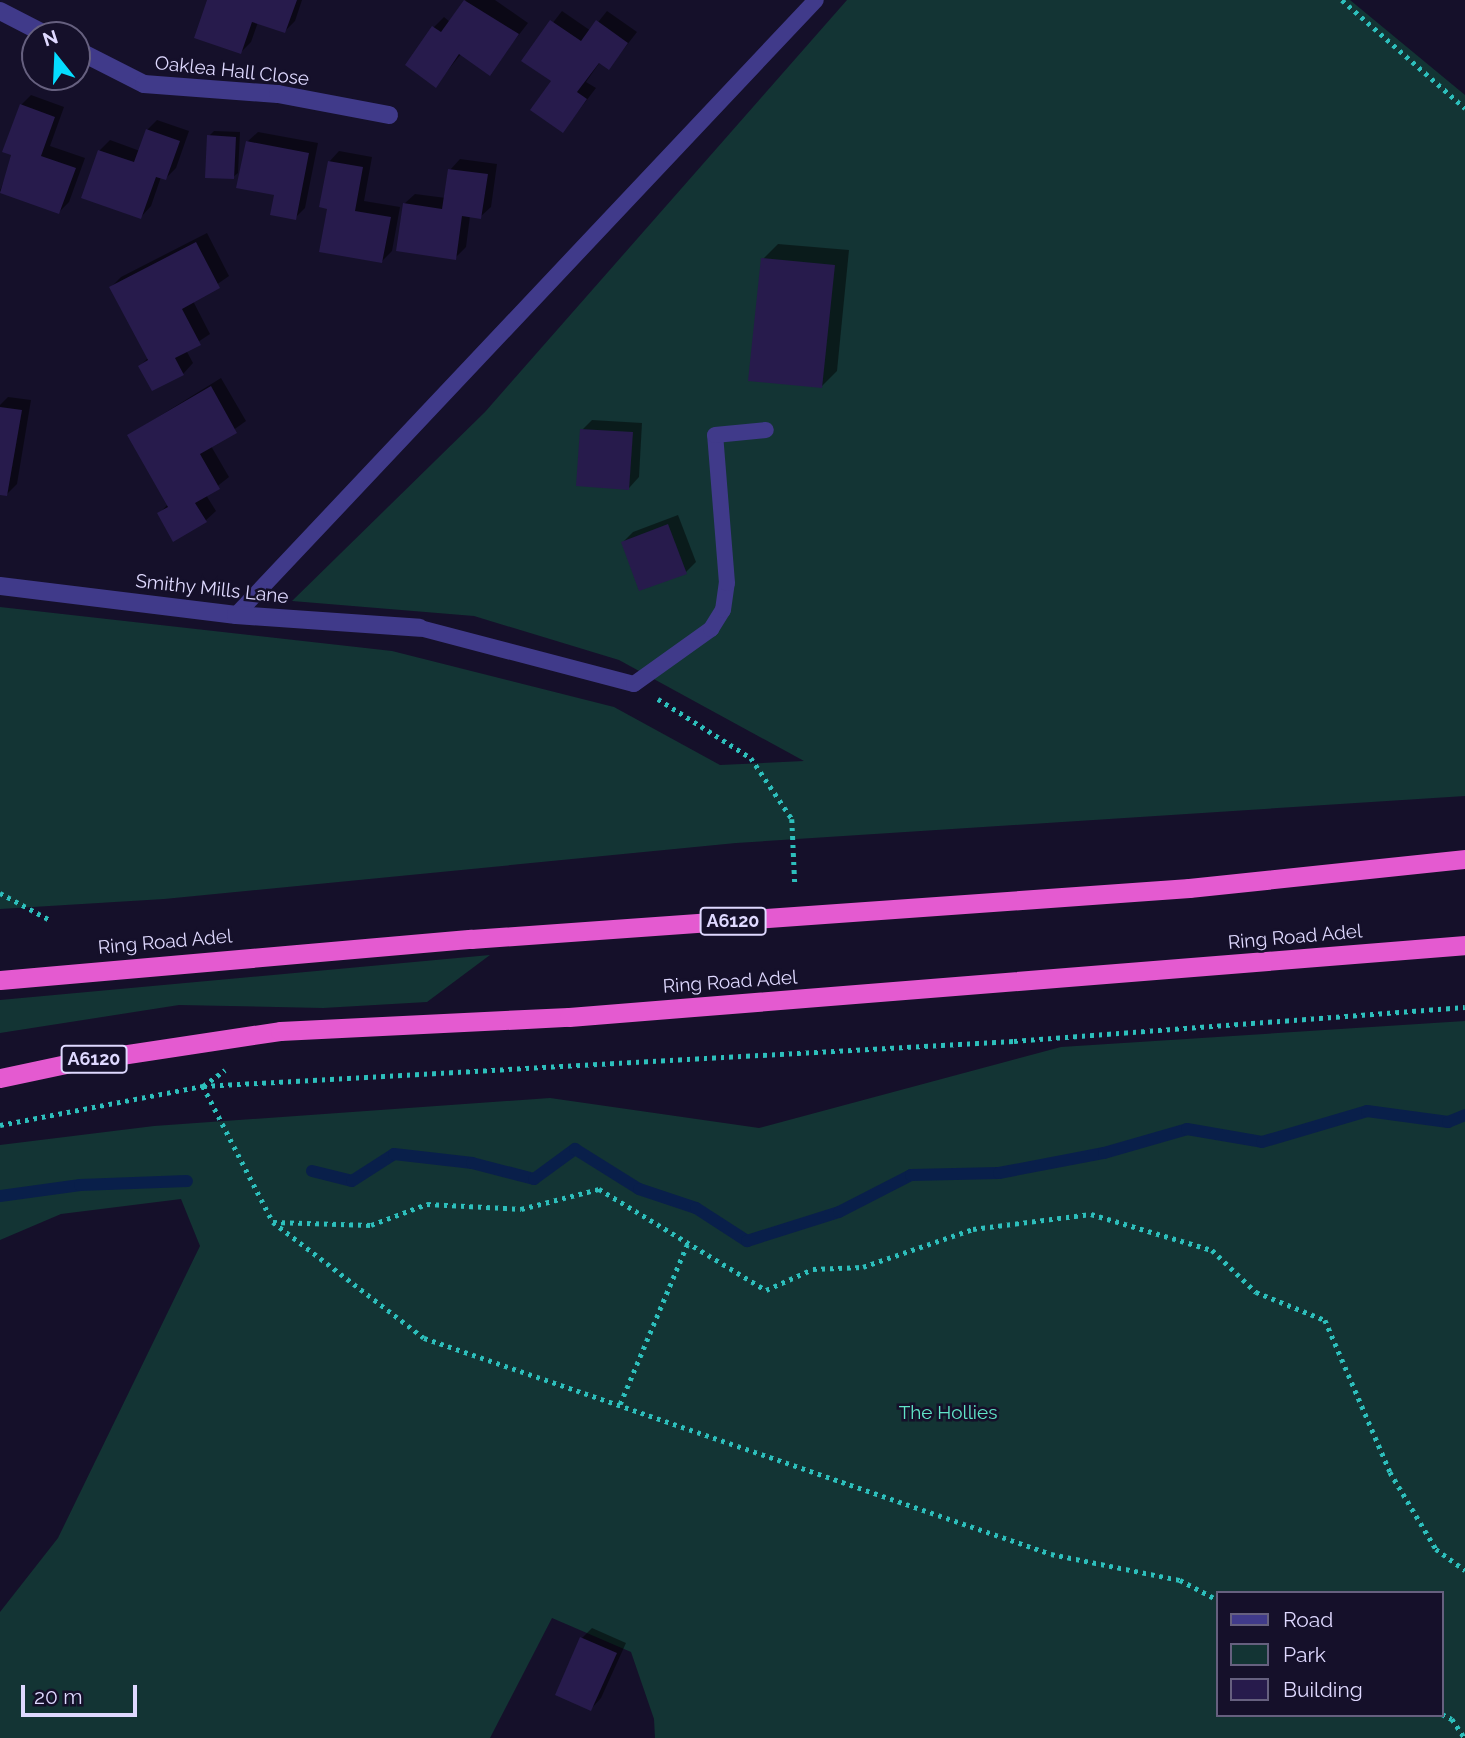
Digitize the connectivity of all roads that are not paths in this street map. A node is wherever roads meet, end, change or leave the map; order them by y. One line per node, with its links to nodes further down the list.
1 (816, 0): 8 (lane)
2 (0, 11): 3 (street)
3 (21, 22)
4 (91, 57): 5 (street, Oaklea Hall Close)
5 (389, 115)
6 (766, 430): 9 (lane)
7 (0, 586): 8 (street, Smithy Mills Lane)
8 (236, 615): 9 (street, Smithy Mills Lane)
9 (420, 628)
10 (1465, 859): 12 (highway, Ring Road Adel / A6120)
11 (1465, 945): 13 (highway, Ring Road Adel / A6120)
12 (0, 980)
13 (0, 1078)

